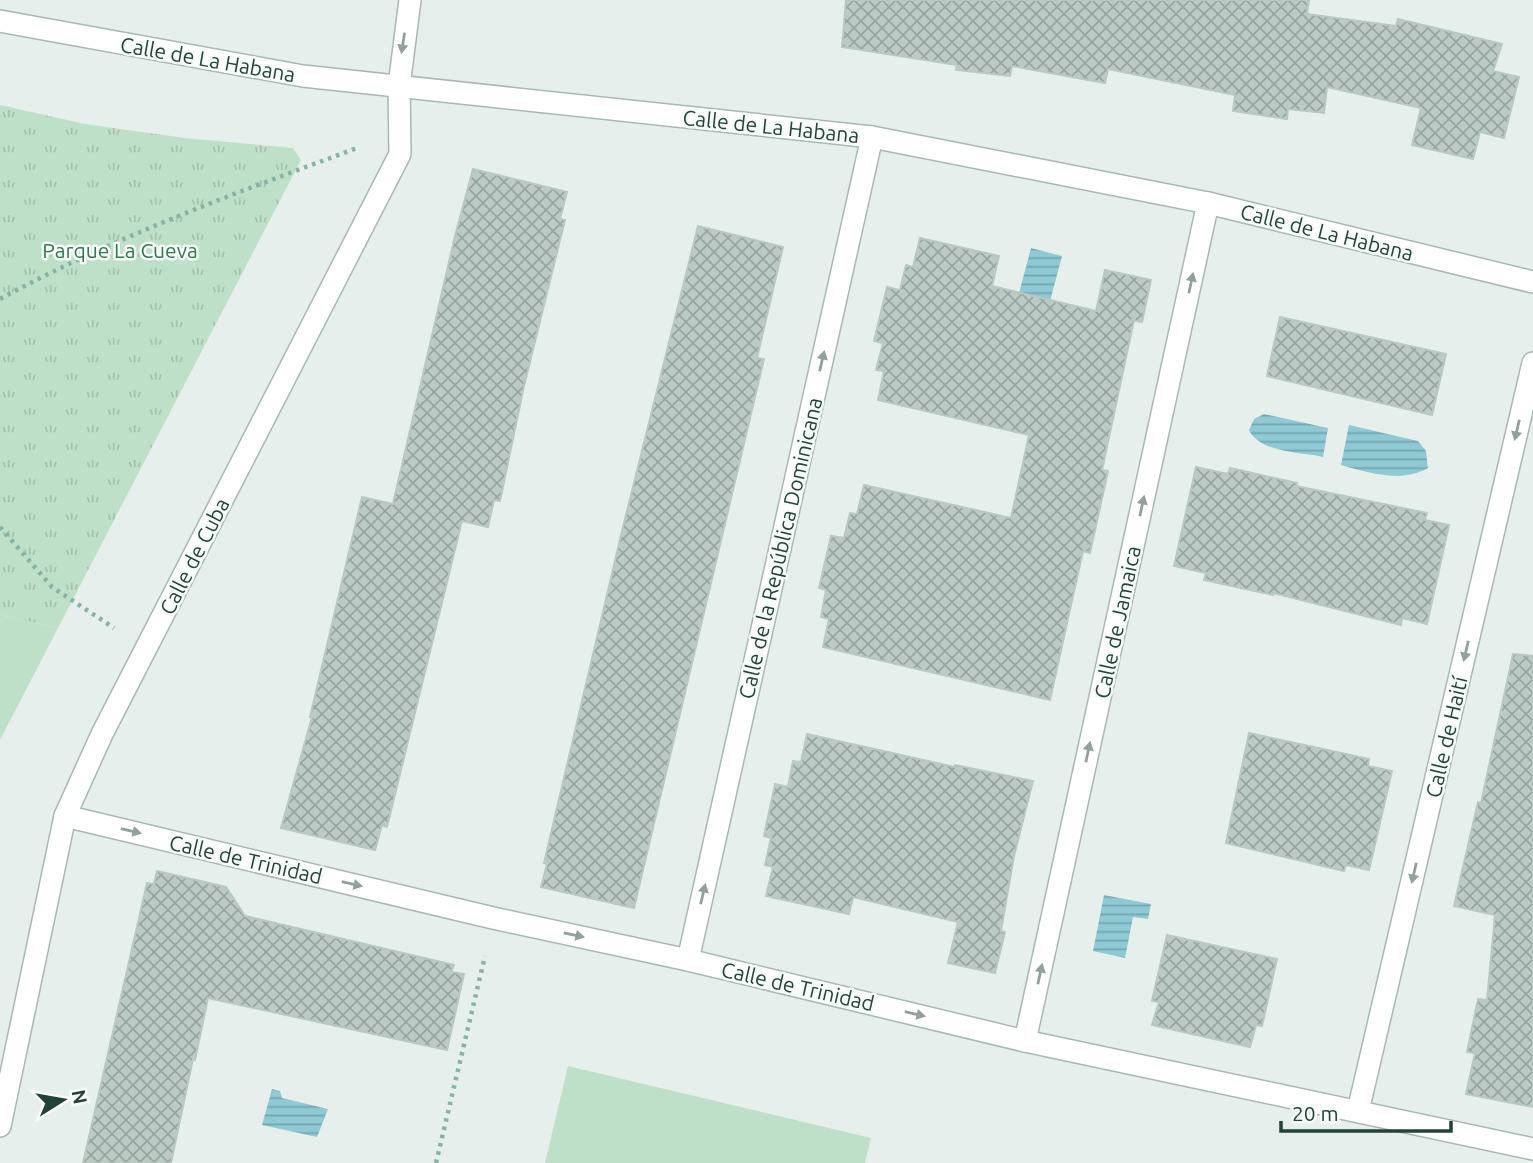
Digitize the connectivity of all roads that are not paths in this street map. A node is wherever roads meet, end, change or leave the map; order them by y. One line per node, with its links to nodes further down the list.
1 (410, 0): 3 (street, Calle de Cuba, one-way to 3)
2 (0, 21): 3 (street, Calle de La Habana)
3 (399, 86): 4 (street, Calle de La Habana); 8 (street, Calle de Cuba)
4 (872, 137): 5 (street, Calle de La Habana); 9 (street, Calle de la República Dominicana, one-way to 4)
5 (1208, 203): 6 (street, Calle de La Habana); 10 (street, Calle de Jamaica, one-way to 5)
6 (1533, 282)
7 (1533, 363): 11 (street, Calle de Haití, one-way to 11)
8 (65, 816): 9 (street, Calle de Trinidad, one-way to 9); 12 (street, Calle de Cuba)
9 (688, 960): 10 (street, Calle de Trinidad, one-way to 10)
10 (1025, 1041): 11 (street, Calle de Trinidad)
11 (1358, 1111): 13 (street, Calle de Trinidad)
12 (0, 1126)
13 (1533, 1149)

